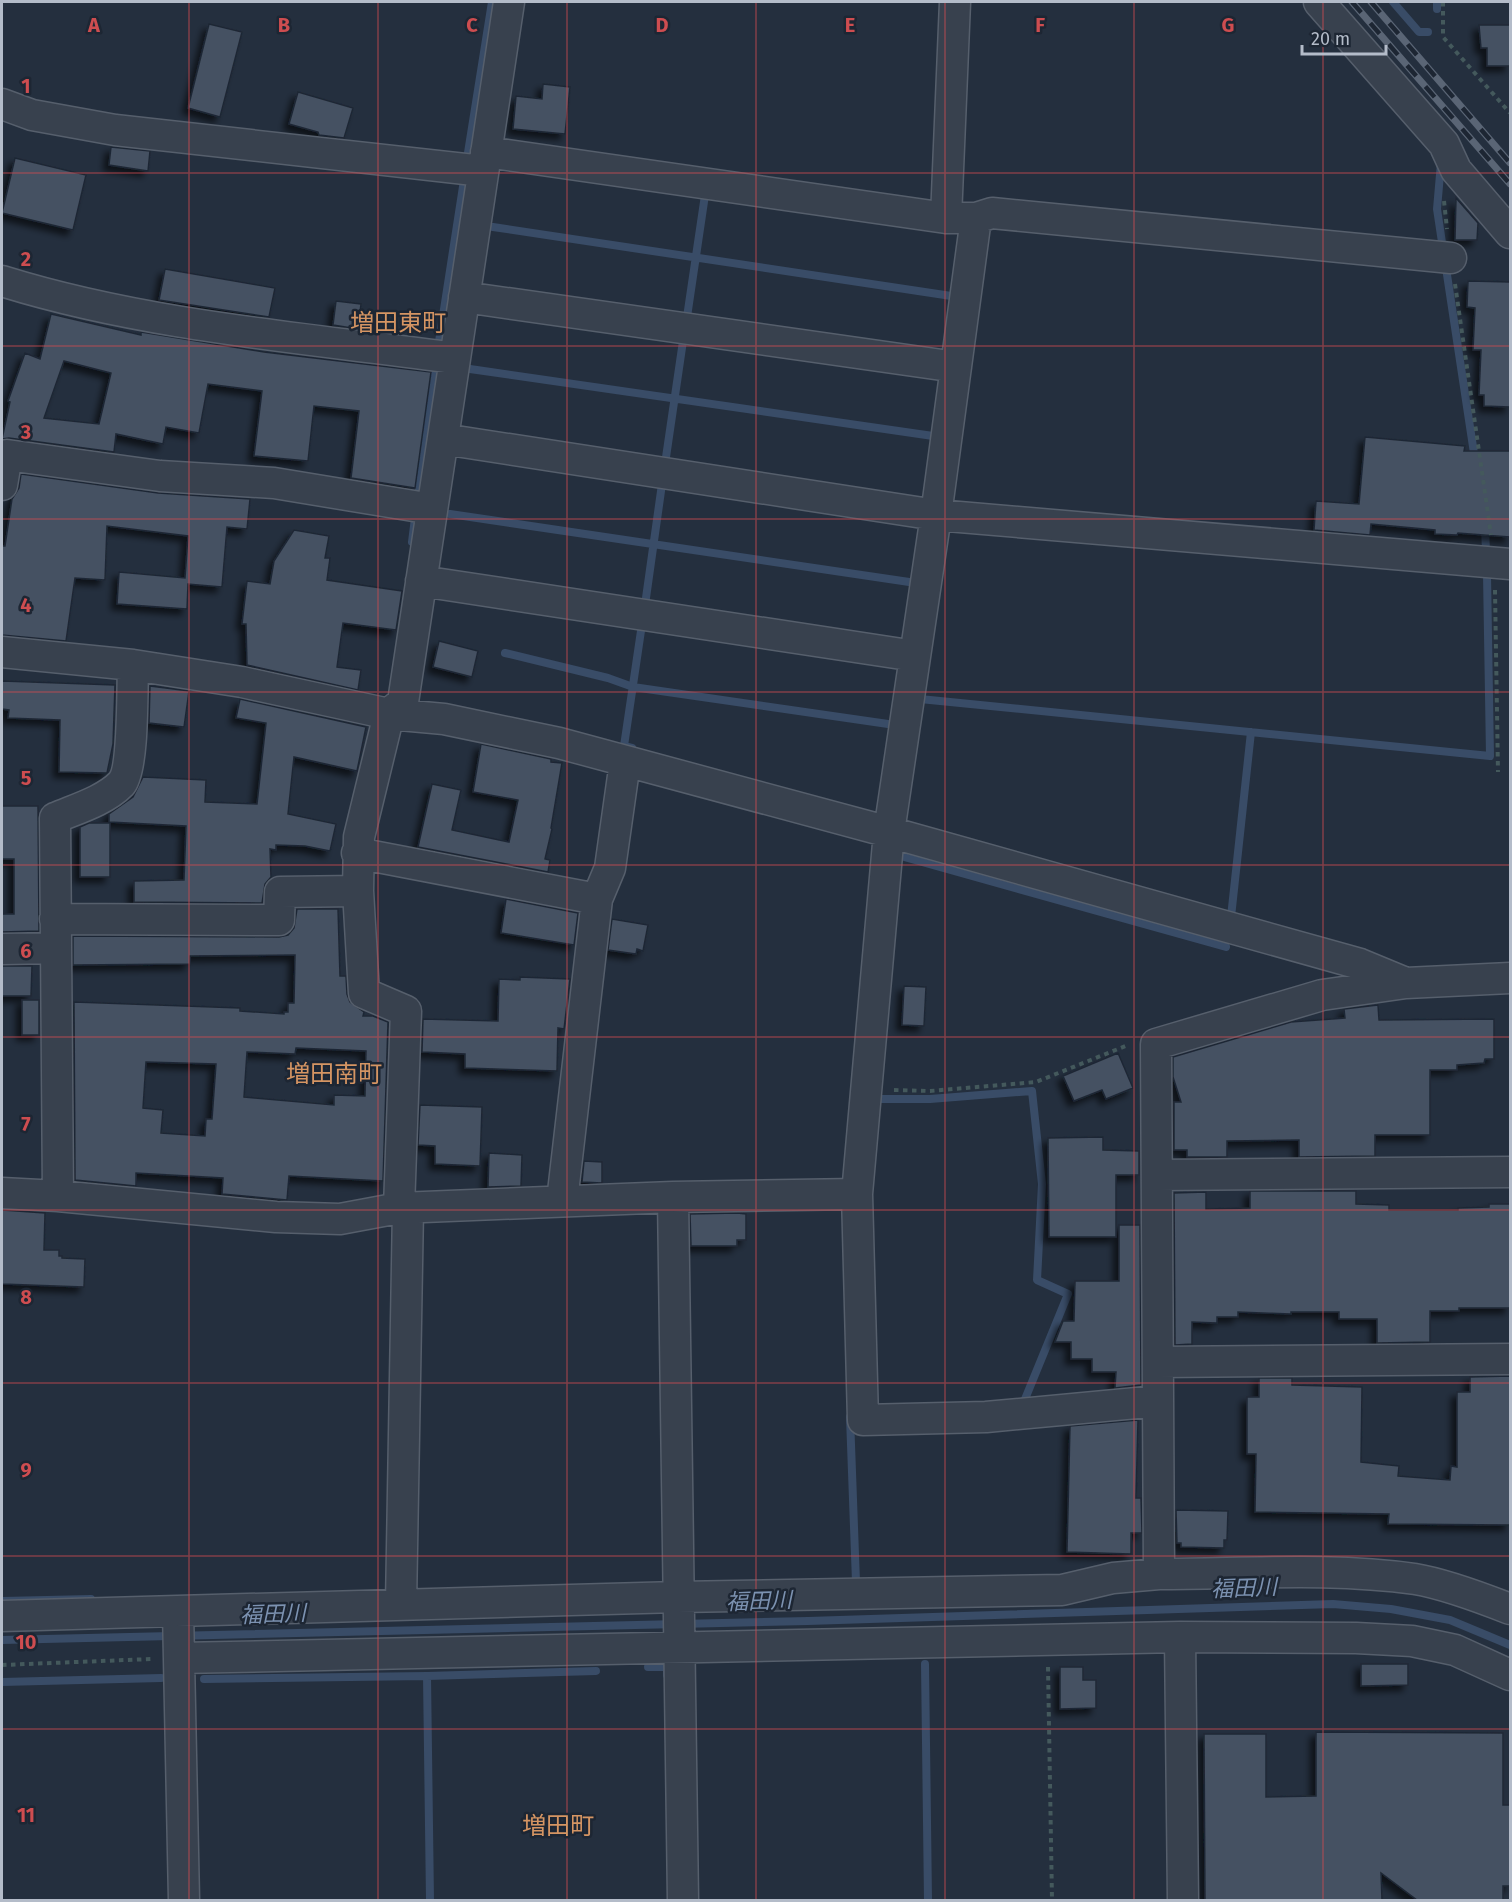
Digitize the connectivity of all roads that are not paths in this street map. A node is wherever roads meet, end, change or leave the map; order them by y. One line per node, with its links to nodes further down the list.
1 (509, 2): 5 (street)
2 (955, 2): 6 (street)
3 (1319, 2): 8 (street)
4 (2, 104): 5 (street)
5 (485, 162): 6 (street); 11 (street)
6 (946, 218): 7 (street)
7 (976, 218): 9 (street); 13 (street)
8 (1510, 233)
9 (1451, 258)
10 (2, 281): 12 (street)
11 (464, 297): 12 (street); 13 (street)
12 (455, 358): 14 (street)
13 (956, 367): 17 (street)
14 (442, 439): 16 (street); 17 (street)
15 (2, 485): 16 (street)
16 (432, 509): 19 (street)
17 (936, 515): 18 (street); 21 (street)
18 (1503, 564)
19 (421, 581): 21 (street); 23 (street)
20 (2, 652): 22 (street)
21 (915, 656): 25 (street)
22 (133, 665): 23 (street); 29 (street)
23 (389, 714): 24 (street); 26 (street)
24 (625, 762): 25 (street); 28 (street)
25 (889, 832): 32 (street); 36 (street)
26 (357, 854): 27 (street); 28 (street)
27 (358, 891): 29 (street); 40 (street)
28 (597, 899): 39 (street)
29 (56, 934): 30 (street); 37 (street)
30 (2, 950)
31 (1510, 978): 32 (street)
32 (1406, 983): 34 (street)
33 (1510, 1172): 34 (street)
34 (1157, 1175): 42 (street)
35 (2, 1193): 37 (street)
36 (857, 1194): 38 (street); 43 (street)
37 (58, 1196): 40 (street)
38 (673, 1197): 39 (street); 48 (street)
39 (562, 1201): 40 (street)
40 (404, 1208): 45 (street)
41 (1510, 1359): 42 (street)
42 (1158, 1362): 43 (street)
43 (1158, 1401): 44 (street)
44 (1160, 1574): 46 (street); 48 (street)
45 (401, 1605): 48 (street); 49 (street)
46 (1510, 1609)
47 (2, 1616): 49 (street)
48 (679, 1622): 49 (street); 50 (street); 53 (street)
49 (179, 1637): 52 (street)
50 (1180, 1637): 51 (street); 54 (street)
51 (1510, 1675)
52 (184, 1900)
53 (682, 1900)
54 (1183, 1900)

